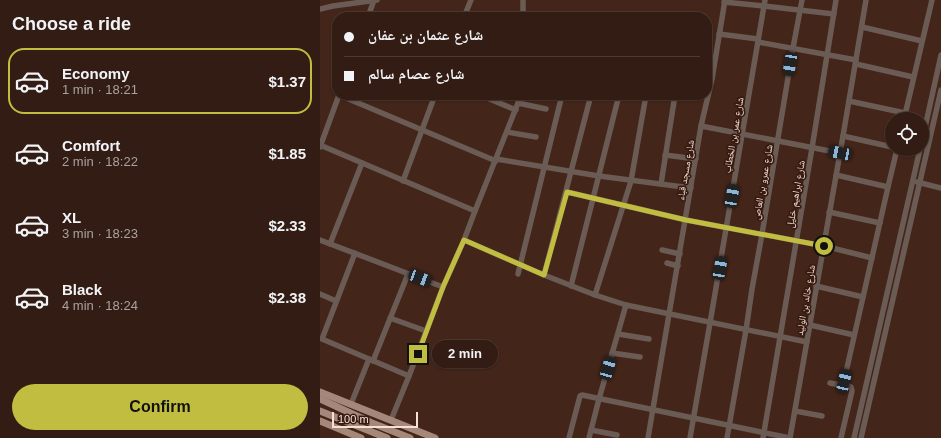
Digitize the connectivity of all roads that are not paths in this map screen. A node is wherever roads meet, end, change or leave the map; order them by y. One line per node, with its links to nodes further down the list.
1 (374, 0): 2 (street); 11 (street); 13 (street)
2 (377, 0)
3 (471, 0): 14 (street)
4 (523, 0): 15 (street)
5 (802, 0): 12 (street, شارع عمرو بن العاص)
6 (836, 0): 16 (street, شارع ابراهيم خليل)
7 (866, 0): 17 (street, شارع خالد بن الوليد)
8 (932, 0): 20 (street)
9 (725, 1): 10 (street); 18 (street, شارع مسجد قباء)
10 (765, 3): 12 (street); 19 (street, شارع عمر بن الخطاب)
11 (320, 9)
12 (800, 10): 16 (street); 21 (street, شارع عمرو بن العاص)
13 (370, 12)
14 (466, 12)
15 (523, 12)
16 (834, 14): 22 (street, شارع ابراهيم خليل)
17 (862, 27): 20 (street); 24 (street, شارع خالد بن الوليد)
18 (719, 34): 19 (street); 26 (street, شارع مسجد قباء)
19 (758, 40): 21 (street); 49 (street, شارع عمر بن الخطاب)
20 (922, 41): 25 (street)
21 (793, 48): 22 (street); 52 (street, شارع عمرو بن العاص)
22 (828, 54): 24 (street); 55 (street, شارع ابراهيم خليل)
23 (941, 55): 45 (street)
24 (856, 62): 25 (street); 39 (street, شارع خالد بن الوليد)
25 (913, 77): 44 (street)
26 (712, 78)
27 (941, 90): 70 (street)
28 (337, 100): 54 (street)
29 (351, 100): 47 (street)
30 (433, 100): 47 (street)
31 (492, 100): 42 (street)
32 (519, 100): 40 (street)
33 (561, 100): 63 (street)
34 (590, 100): 64 (street)
35 (618, 100): 66 (street)
36 (645, 100): 68 (street)
37 (674, 100): 57 (street)
38 (707, 100): 46 (street, شارع مسجد قباء)
39 (849, 101): 43 (street); 50 (street, شارع خالد بن الوليد)
40 (518, 103): 41 (street); 42 (street)
41 (546, 109)
42 (516, 110): 48 (street)
43 (890, 112)
44 (906, 112)
45 (928, 112)
46 (701, 126): 49 (street); 60 (street, شارع مسجد قباء)
47 (422, 130): 61 (street); 67 (street)
48 (507, 132): 51 (street); 61 (street)
49 (742, 134): 52 (street); 82 (street, شارع عمر بن الخطاب)
50 (844, 136): 53 (street); 56 (street, شارع خالد بن الوليد)
51 (536, 137)
52 (778, 141): 55 (street); 83 (street, شارع عمرو بن العاص)
53 (885, 145)
54 (320, 146): 62 (street)
55 (812, 148): 56 (street); 86 (street, شارع ابراهيم خليل)
56 (840, 153): 65 (street, شارع خالد بن الوليد)
57 (665, 155): 60 (street); 71 (street)
58 (896, 156): 72 (street)
59 (918, 156): 69 (street)
60 (696, 159): 73 (street, شارع مسجد قباء)
61 (496, 160): 63 (street); 78 (street)
62 (362, 163): 67 (street); 87 (street)
63 (544, 167): 64 (street); 94 (street)
64 (572, 172): 66 (street); 75 (street)
65 (836, 175): 72 (street); 79 (street, شارع خالد بن الوليد)
66 (599, 176): 68 (street); 76 (street)
67 (403, 181): 78 (street)
68 (631, 181): 71 (street); 77 (street)
69 (912, 181): 70 (street); 151 (street)
70 (920, 183): 74 (street); 152 (street)
71 (661, 184): 73 (street)
72 (888, 187): 81 (street)
73 (691, 188): 80 (street, شارع مسجد قباء)
74 (941, 188)
75 (567, 192): 76 (street); 98 (street)
76 (594, 198): 77 (street); 99 (street)
77 (623, 205): 80 (street); 103 (street)
78 (475, 211): 85 (street)
79 (830, 212): 81 (street); 88 (street, شارع خالد بن الوليد)
80 (686, 220): 82 (street); 91 (street, شارع مسجد قباء)
81 (880, 223): 92 (street)
82 (726, 228): 83 (street); 109 (street, شارع عمر بن الخطاب)
83 (762, 234): 86 (street); 111 (street, شارع عمرو بن العاص)
84 (320, 240): 87 (street)
85 (464, 240): 94 (street); 101 (street)
86 (796, 241): 88 (street); 115 (street, شارع ابراهيم خليل)
87 (330, 244): 90 (street)
88 (824, 246): 92 (street); 100 (street, شارع خالد بن الوليد)
89 (662, 250): 91 (street)
90 (354, 253): 96 (street); 105 (street)
91 (680, 254): 95 (street, شارع مسجد قباء)
92 (872, 258): 104 (street)
93 (667, 263): 95 (street)
94 (521, 265): 97 (street); 98 (street)
95 (678, 266): 107 (street, شارع مسجد قباء)
96 (408, 274): 101 (street); 108 (street)
97 (518, 274)
98 (544, 275): 99 (street)
99 (571, 286): 103 (street)
100 (816, 286): 104 (street); 110 (street, شارع خالد بن الوليد)
101 (443, 287): 112 (street)
102 (320, 294): 105 (street)
103 (596, 295): 106 (street)
104 (863, 296): 114 (street)
105 (336, 301): 117 (street)
106 (626, 305): 107 (street); 113 (street)
107 (669, 314): 109 (street); 129 (street, شارع مسجد قباء)
108 (390, 318): 112 (street); 121 (street)
109 (710, 323): 111 (street); 133 (street, شارع عمر بن الخطاب)
110 (810, 325): 114 (street); 118 (street, شارع خالد بن الوليد)
111 (746, 330): 115 (street); 136 (street, شارع عمرو بن العاص)
112 (426, 331): 122 (street)
113 (618, 334): 116 (street); 119 (street)
114 (854, 335): 124 (street)
115 (781, 337): 118 (street); 139 (street, شارع ابراهيم خليل)
116 (649, 340)
117 (321, 341): 121 (street)
118 (807, 342): 131 (street, شارع خالد بن الوليد)
119 (612, 353): 120 (street); 127 (street)
120 (640, 357)
121 (371, 360): 122 (street); 128 (street)
122 (409, 376): 134 (street)
123 (830, 383): 124 (street)
124 (844, 384): 150 (street)
125 (320, 392): 128 (main road)
126 (320, 399): 142 (main road)
127 (599, 399): 129 (street); 137 (street); 144 (street)
128 (351, 404): 134 (main road)
129 (654, 410): 133 (street); 146 (street, شارع مسجد قباء)
130 (320, 411): 141 (main road)
131 (795, 411): 132 (street); 149 (street, شارع خالد بن الوليد)
132 (822, 416)
133 (694, 418): 136 (street); 147 (street, شارع عمر بن الخطاب)
134 (391, 420): 143 (main road)
135 (320, 421): 140 (main road)
136 (730, 426): 139 (street); 148 (street, شارع عمرو بن العاص)
137 (591, 430): 138 (street); 145 (street)
138 (618, 435)
139 (764, 435): 149 (street)
140 (361, 438)
141 (387, 438)
142 (410, 438)
143 (435, 438)
144 (569, 438)
145 (589, 438)
146 (648, 438)
147 (690, 438)
148 (727, 438)
149 (790, 438)
150 (841, 438)
151 (854, 438)
152 (861, 438)

